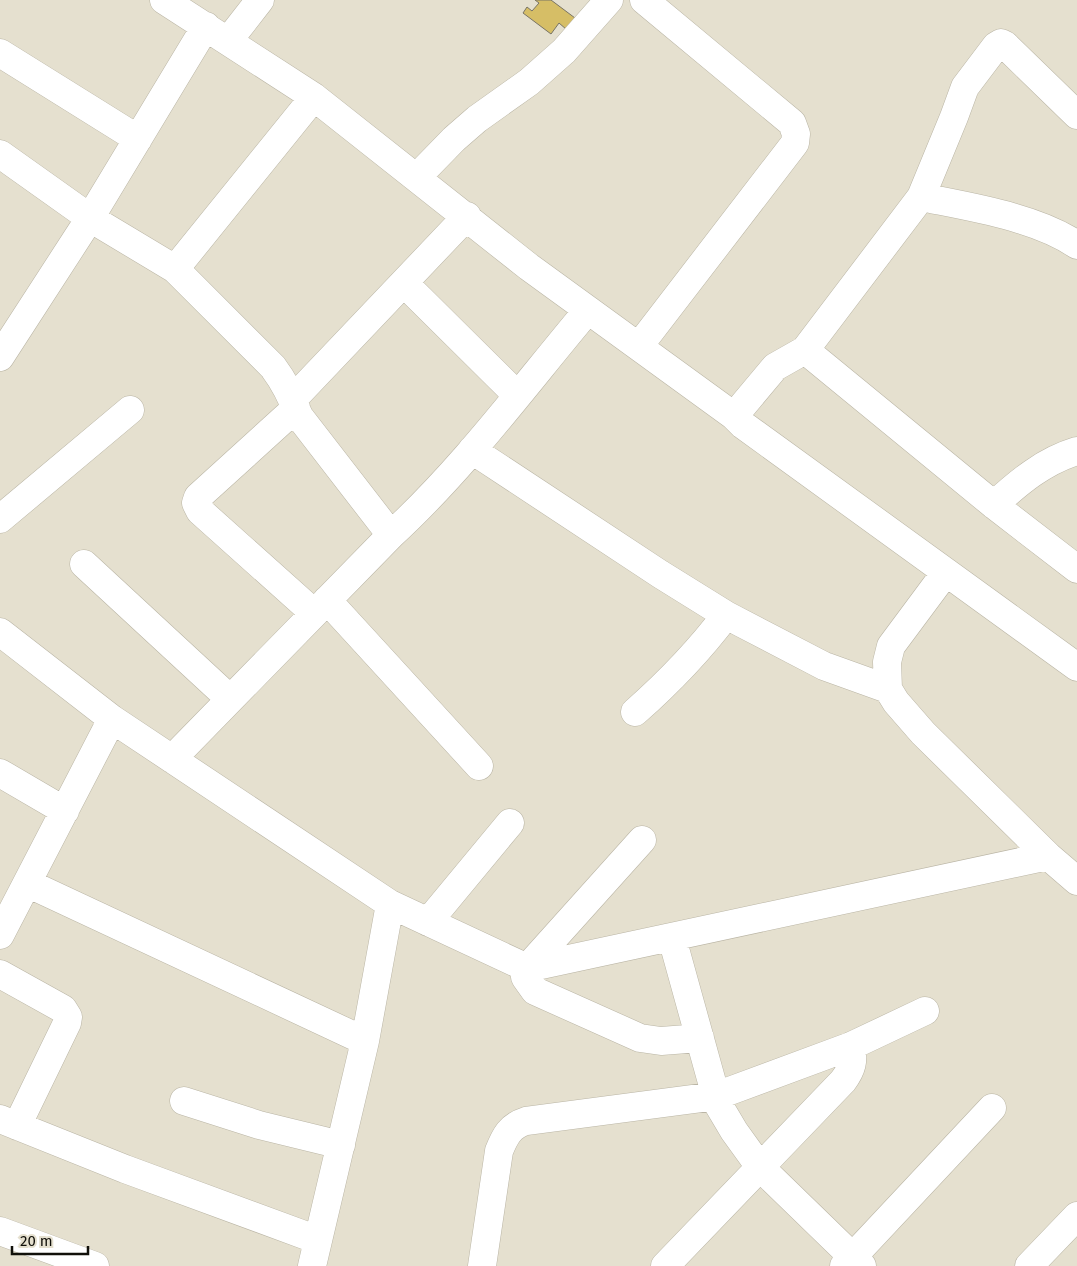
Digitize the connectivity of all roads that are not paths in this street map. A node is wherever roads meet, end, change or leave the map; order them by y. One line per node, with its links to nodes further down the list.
1 (164, 0): 5 (street)
2 (260, 0): 5 (street)
3 (609, 0): 11 (street)
4 (644, 0): 19 (street)
5 (217, 34): 7 (street); 9 (street)
6 (0, 53): 9 (street)
7 (314, 97): 11 (street); 16 (street)
8 (1077, 115): 12 (street)
9 (138, 139): 14 (street)
10 (0, 154): 14 (street)
11 (417, 177): 13 (street)
12 (921, 197): 15 (street); 20 (street)
13 (467, 216): 17 (street); 18 (street)
14 (90, 218): 16 (street); 21 (street)
15 (1077, 245)
16 (175, 269): 23 (street)
17 (404, 283): 22 (street); 23 (street)
18 (588, 310): 19 (street); 22 (street)
19 (638, 346): 25 (street)
20 (805, 350): 25 (street); 28 (street)
21 (0, 357)
22 (517, 395): 26 (street)
23 (295, 404): 30 (street); 34 (street)
24 (130, 410): 29 (street)
25 (734, 416): 33 (street)
26 (472, 450): 30 (street); 35 (street)
27 (1077, 451): 28 (street)
28 (994, 505): 32 (street)
29 (0, 519)
30 (391, 535): 34 (street)
31 (84, 564): 39 (street)
32 (1077, 569)
33 (946, 572): 37 (street); 38 (street)
34 (321, 606): 39 (street); 43 (street)
35 (726, 615): 38 (street); 40 (street)
36 (0, 632): 41 (street)
37 (1077, 667)
38 (888, 689): 48 (street)
39 (230, 699): 42 (street)
40 (635, 712)
41 (112, 719): 42 (street); 45 (street)
42 (172, 759): 51 (street)
43 (479, 766)
44 (0, 773): 45 (street)
45 (64, 810): 50 (street)
46 (510, 823): 52 (street)
47 (642, 840): 55 (street)
48 (1048, 856): 49 (street); 54 (street)
49 (1077, 881)
50 (15, 892): 53 (street); 59 (street)
51 (390, 904): 52 (street); 59 (street)
52 (428, 922): 55 (street)
53 (0, 935)
54 (672, 938): 55 (street); 58 (street)
55 (527, 968): 58 (street)
56 (0, 974): 64 (street)
57 (925, 1011): 60 (street)
58 (700, 1038): 61 (street)
59 (366, 1041): 65 (street)
60 (852, 1046): 61 (street); 66 (street)
61 (716, 1096): 66 (street); 73 (street)
62 (184, 1101): 65 (street)
63 (992, 1108): 70 (street)
64 (9, 1122): 69 (street)
65 (341, 1145): 69 (street)
66 (760, 1167): 70 (street); 74 (street)
67 (1077, 1216): 75 (street)
68 (0, 1231): 71 (street)
69 (318, 1240): 72 (street)
70 (853, 1263)
71 (95, 1266)
72 (312, 1266)
73 (482, 1266)
74 (665, 1266)
75 (1028, 1266)

